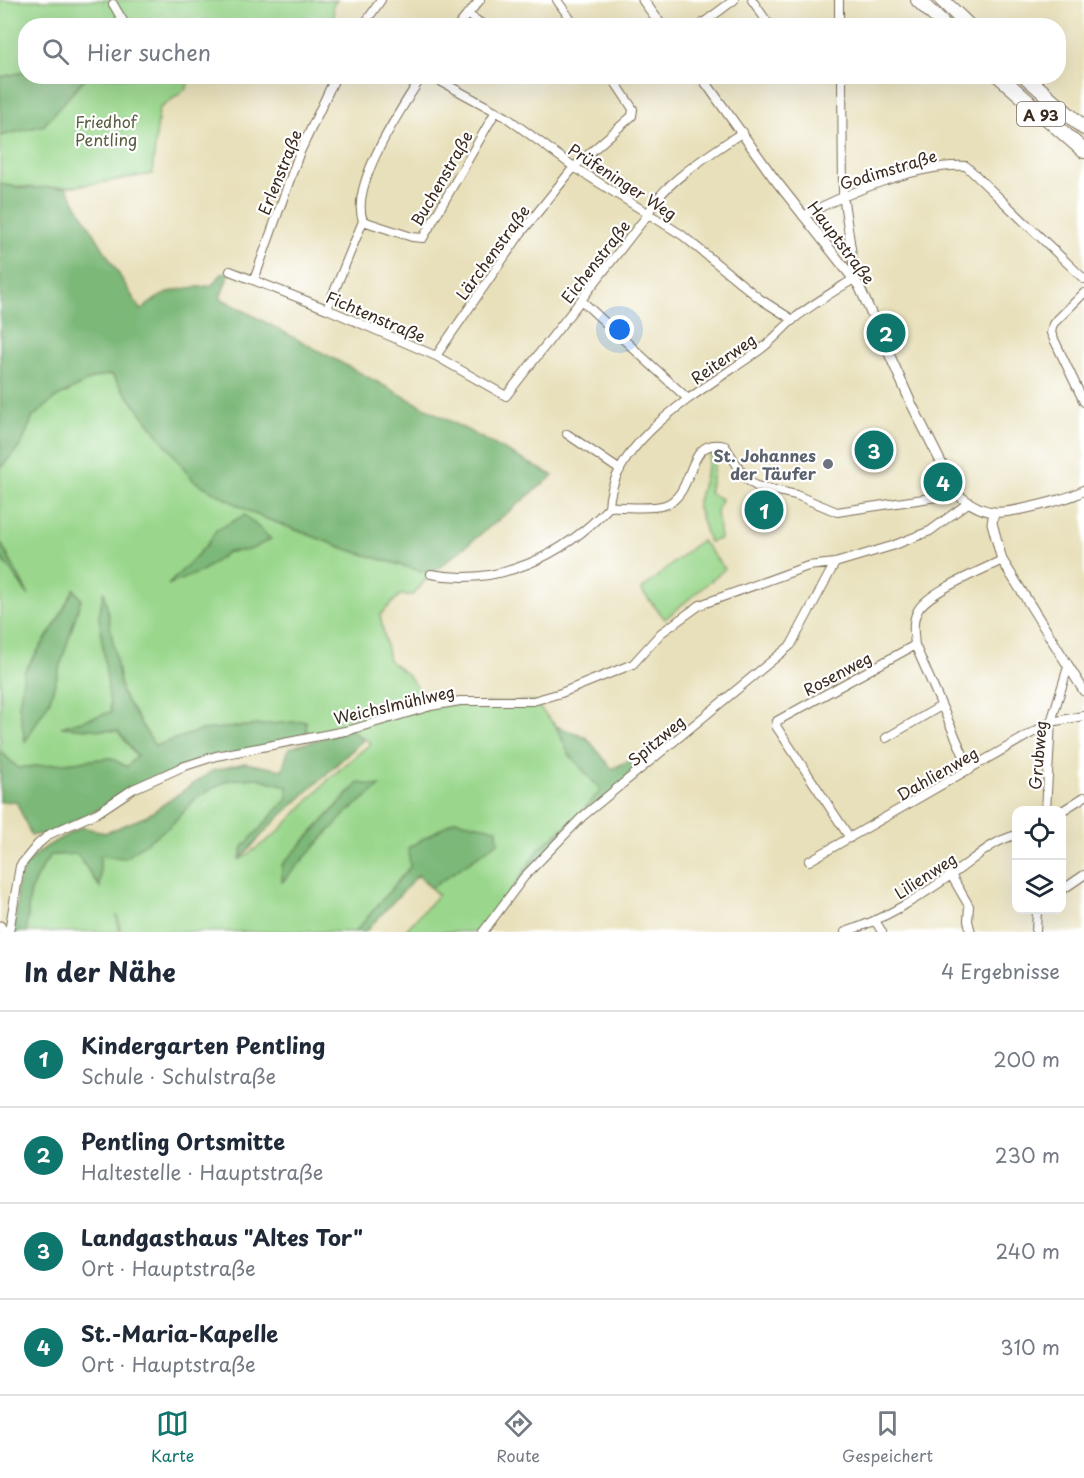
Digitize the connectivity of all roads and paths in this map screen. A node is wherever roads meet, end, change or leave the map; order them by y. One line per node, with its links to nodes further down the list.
1 (381, 0): 13 (street)
2 (480, 0): 11 (street)
3 (557, 0): 16 (street)
4 (643, 0): 17 (street)
5 (734, 0): 18 (street)
6 (752, 0): 19 (street)
7 (838, 0): 20 (street)
8 (918, 0): 21 (highway)
9 (942, 0): 22 (highway)
10 (113, 4): 12 (street)
11 (467, 14): 14 (street); 15 (street)
12 (121, 18)
13 (369, 18)
14 (464, 18)
15 (473, 18)
16 (569, 18)
17 (656, 18)
18 (710, 18)
19 (764, 18)
20 (839, 18)
21 (937, 18)
22 (961, 18)
23 (332, 84): 43 (street, Erlenstraße)
24 (418, 84): 39 (street)
25 (446, 84): 31 (street, Prüfeninger Weg)
26 (616, 84): 35 (street, Lärchenstraße)
27 (707, 84): 33 (street, Hauptstraße)
28 (842, 84): 36 (street)
29 (1008, 84): 34 (highway, A 93)
30 (1034, 84): 32 (highway, A 93)
31 (496, 111): 35 (street, Prüfeninger Weg); 39 (street, Buchenstraße)
32 (1084, 128)
33 (743, 132): 37 (street, Eichenstraße); 38 (street, Hauptstraße)
34 (1084, 151)
35 (574, 167): 37 (street, Prüfeninger Weg); 49 (street, Lärchenstraße)
36 (843, 195): 38 (street, Godimstraße); 40 (street); 42 (street, Godimstraße)
37 (649, 213): 46 (street, Eichenstraße); 48 (street, Prüfeninger Weg)
38 (803, 216): 44 (street, Hauptstraße)
39 (363, 221): 47 (street)
40 (854, 268)
41 (230, 271): 43 (street, Fichtenstraße)
42 (1084, 279)
43 (254, 280): 47 (street, Fichtenstraße)
44 (852, 280): 48 (street, Reiterweg); 56 (street, Hauptstraße)
45 (1084, 293): 52 (street)
46 (582, 301): 50 (street, Eichenstraße); 51 (street)
47 (327, 309): 49 (street, Fichtenstraße)
48 (793, 320): 51 (street, Reiterweg)
49 (436, 356): 50 (street, Fichtenstraße)
50 (506, 396)
51 (687, 398): 54 (street, Reiterweg)
52 (1084, 402)
53 (567, 434): 54 (street)
54 (620, 470): 58 (street, Reiterweg)
55 (1084, 490): 59 (street)
56 (957, 494): 57 (street, Hauptstraße); 58 (street)
57 (968, 503): 59 (street); 61 (street, Weichslmühlweg)
58 (609, 507): 62 (street)
59 (994, 512): 60 (street)
60 (1002, 560): 63 (street); 64 (street)
61 (835, 563): 84 (street, Weichslmühlweg); 85 (street, Spitzweg)
62 (431, 574)
63 (915, 645): 66 (street); 75 (street, Rosenweg)
64 (1068, 667): 65 (street); 68 (street, Grubweg)
65 (1084, 691)
66 (941, 706): 69 (street); 70 (street)
67 (1083, 716): 68 (street, Dahlienweg)
68 (1052, 722): 70 (street, Dahlienweg); 72 (street, Grubweg)
69 (886, 738)
70 (969, 770): 75 (street, Dahlienweg)
71 (1084, 797): 73 (street)
72 (1046, 806)
73 (1066, 808)
74 (1012, 837): 77 (street, Lilienweg)
75 (850, 838): 76 (street, Dahlienweg)
76 (809, 861)
77 (951, 875): 81 (street, Lilienweg); 88 (street)
78 (1084, 875): 79 (street)
79 (1066, 887)
80 (1037, 914): 89 (street)
81 (876, 922): 86 (street, Lilienweg); 87 (street)
82 (0, 926): 83 (street)
83 (4, 932)
84 (9, 932)
85 (483, 932)
86 (845, 932)
87 (882, 932)
88 (971, 932)
89 (1036, 932)

